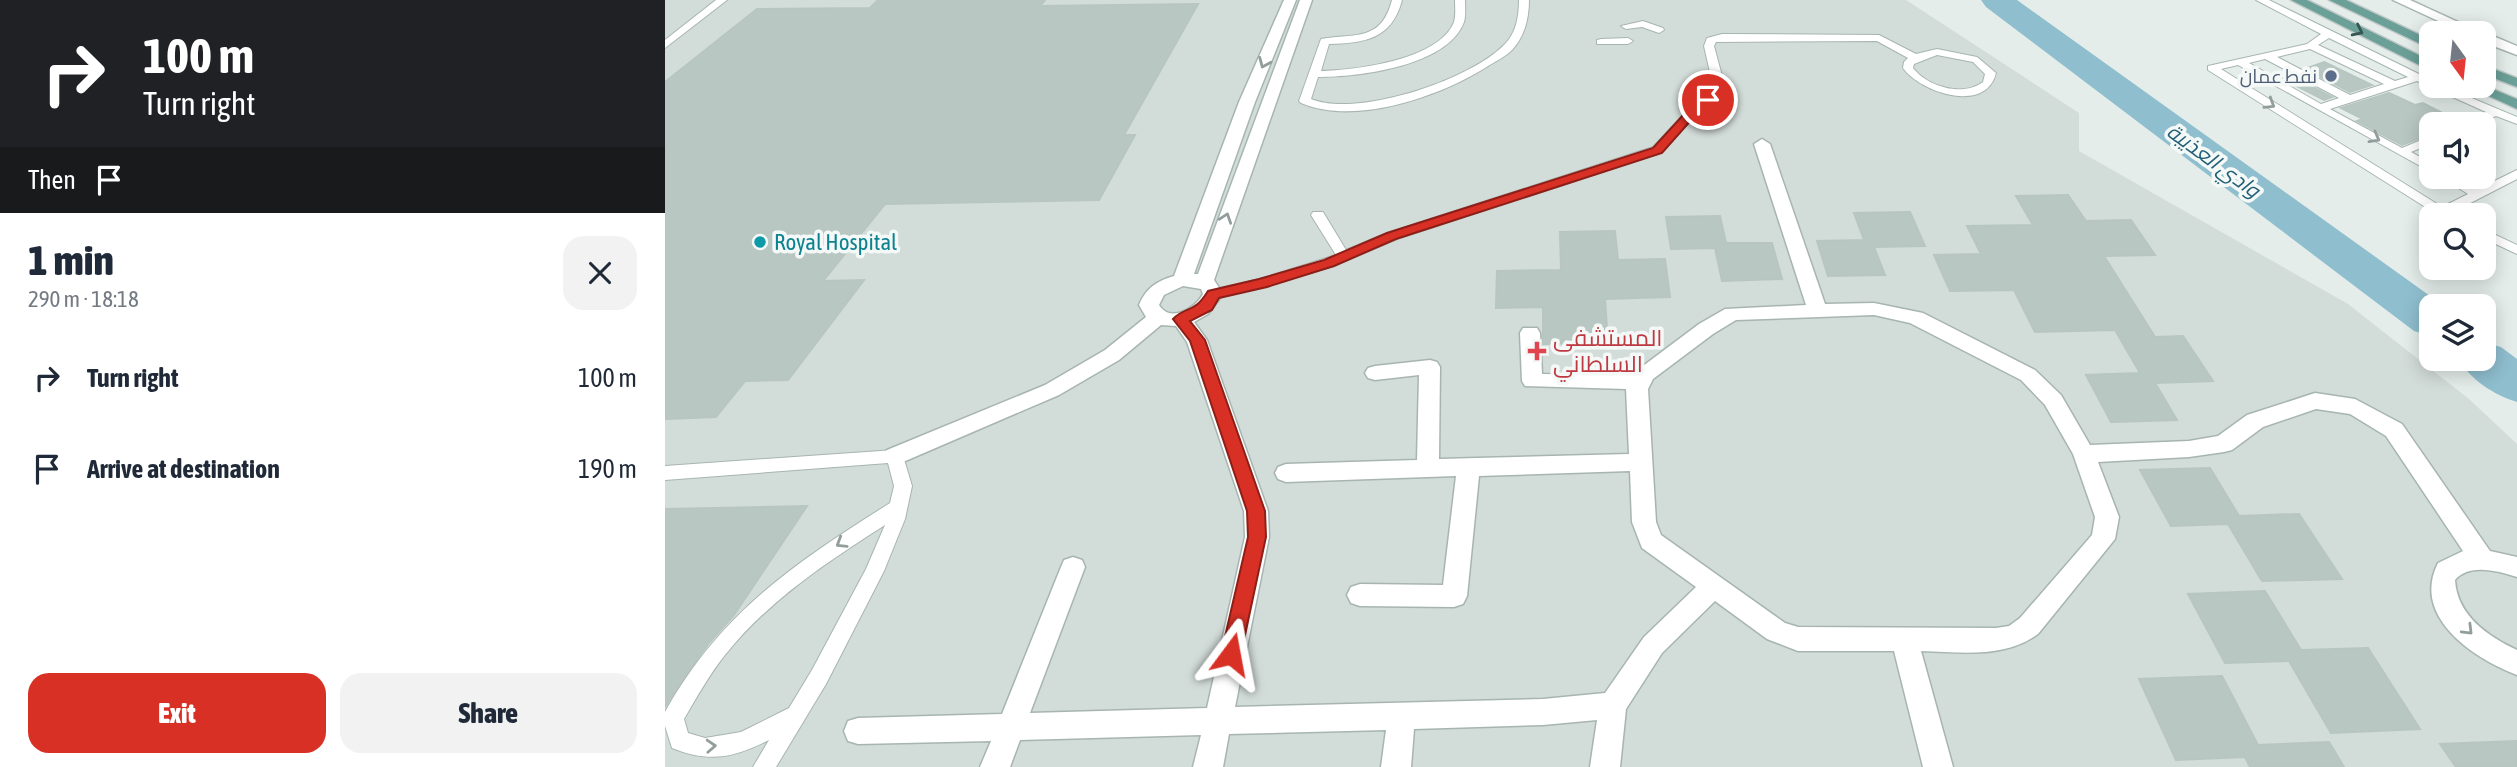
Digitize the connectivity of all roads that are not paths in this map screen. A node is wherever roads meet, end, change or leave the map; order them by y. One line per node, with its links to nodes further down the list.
1 (722, 0): 21 (lane)
2 (1290, 0): 55 (street, one-way to 55)
3 (1306, 0): 56 (street, one-way to 3)
4 (1397, 0): 28 (lane)
5 (1460, 0): 28 (lane)
6 (1524, 0): 28 (lane)
7 (2260, 0): 13 (lane)
8 (2297, 0): 11 (main road)
9 (2335, 0): 17 (main road)
10 (2399, 0): 12 (street)
11 (2314, 9): 13 (main road); 26 (main road, one-way to 26)
12 (2447, 21)
13 (2309, 25): 16 (lane)
14 (1626, 26): 15 (lane)
15 (1659, 30)
16 (2327, 34): 22 (lane); 30 (lane)
17 (2419, 39)
18 (1628, 41): 19 (lane)
19 (1601, 42)
20 (2496, 42): 23 (street)
21 (665, 45)
22 (2311, 46): 24 (lane); 33 (lane)
23 (2517, 51)
24 (2267, 56): 27 (lane); 36 (lane)
25 (1915, 58): 25 (lane); 54 (lane)
26 (2419, 61)
27 (2240, 62): 38 (lane); 49 (lane, one-way to 49)
28 (1314, 74)
29 (2496, 74): 32 (main road)
30 (2416, 78): 31 (lane); 33 (lane)
31 (2419, 79)
32 (2517, 83)
33 (2394, 85): 36 (lane)
34 (2496, 95): 37 (main road)
35 (2463, 98): 39 (lane)
36 (2350, 99): 38 (lane)
37 (2517, 104)
38 (2320, 108): 44 (lane, one-way to 44)
39 (2495, 112)
40 (2496, 112): 41 (lane)
41 (2517, 121)
42 (1762, 144): 57 (street)
43 (2419, 145): 44 (lane)
44 (2402, 152): 45 (lane)
45 (2419, 161)
46 (2517, 174): 48 (lane)
47 (2469, 189): 48 (lane)
48 (2476, 193): 50 (lane)
49 (2428, 203)
50 (2462, 203)
51 (1318, 215): 54 (lane)
52 (2496, 240): 53 (lane)
53 (2517, 250)
54 (1343, 256): 56 (lane)
55 (1182, 280): 56 (street); 58 (street)
56 (1209, 288): 58 (street)
57 (1817, 310): 61 (street); 62 (street)
58 (1170, 318): 63 (street); 80 (street)
59 (1530, 333): 61 (street)
60 (1375, 373): 66 (street)
61 (1641, 382): 64 (street)
62 (2084, 454): 70 (street); 75 (street)
63 (895, 456): 67 (lane); 69 (lane)
64 (1640, 462): 65 (street); 73 (street)
65 (1468, 468): 66 (street); 74 (street)
66 (1428, 469): 68 (street)
67 (665, 473)
68 (1286, 474)
69 (899, 507): 78 (lane); 81 (lane, one-way to 81)
70 (2482, 559): 72 (street); 76 (street, one-way to 76)
71 (1073, 567): 82 (street)
72 (2517, 567)
73 (1713, 587): 75 (street); 77 (street)
74 (1360, 595)
75 (1904, 639): 89 (street)
76 (2517, 663)
77 (1613, 705): 79 (street); 88 (street)
78 (796, 715): 81 (lane, one-way to 78); 84 (lane)
79 (1401, 716): 80 (street); 87 (street)
80 (1220, 720): 82 (street); 86 (street)
81 (669, 725)
82 (1011, 726): 83 (street); 85 (street)
83 (858, 731)
84 (764, 767)
85 (995, 767)
86 (1208, 767)
87 (1396, 767)
88 (1605, 767)
89 (1938, 767)

